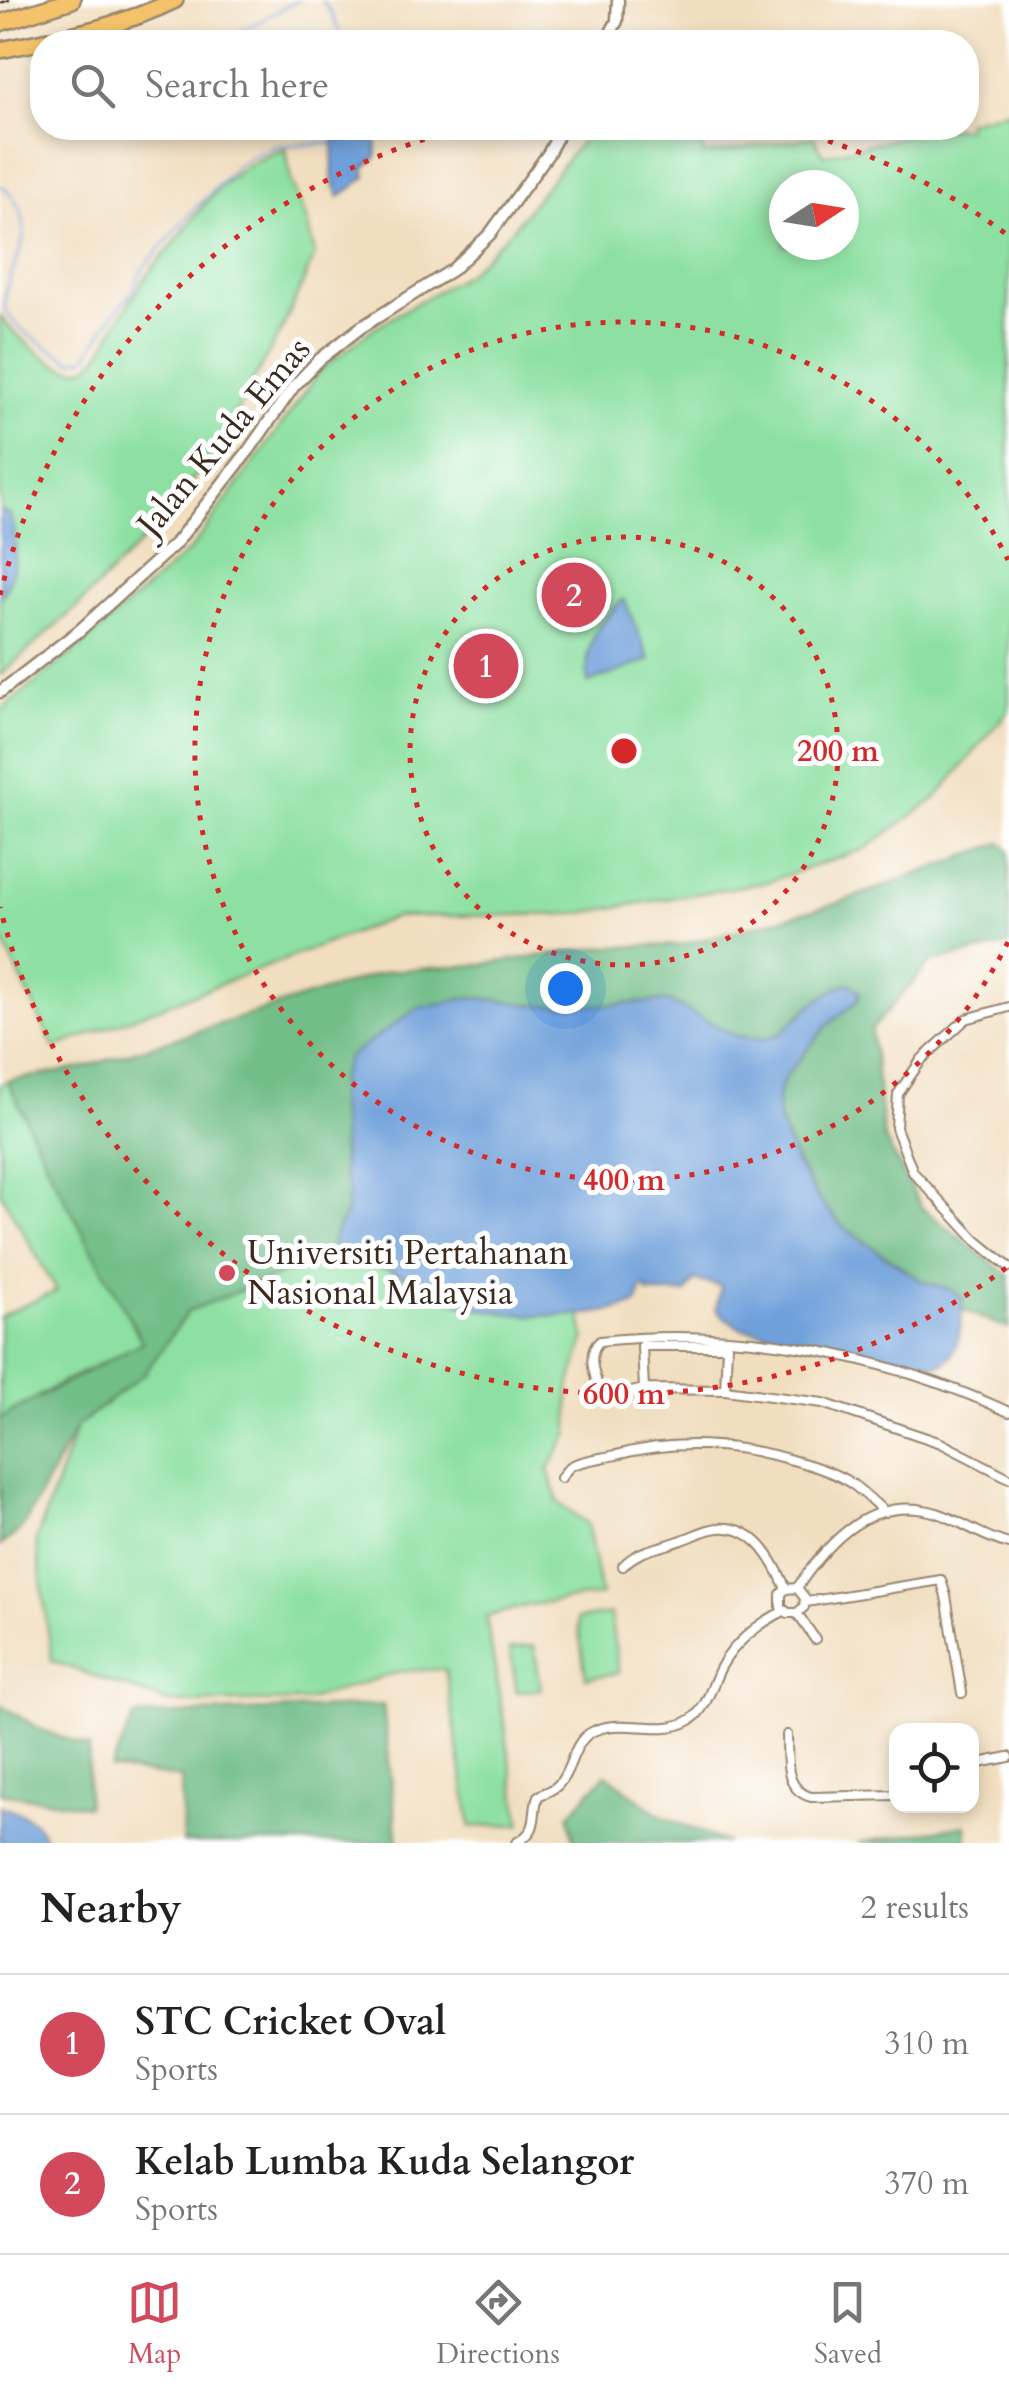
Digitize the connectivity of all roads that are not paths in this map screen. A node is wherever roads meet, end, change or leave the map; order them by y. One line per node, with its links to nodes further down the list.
1 (72, 0): 4 (highway)
2 (174, 0): 5 (highway)
3 (618, 0): 6 (street)
4 (0, 23)
5 (88, 30)
6 (612, 30)
7 (30, 43): 8 (highway)
8 (0, 50)
9 (556, 140): 10 (street, Jalan Kuda Emas)
10 (0, 692)
11 (1009, 1007): 12 (street)
12 (1009, 1266)
13 (644, 1389): 14 (street); 14 (street); 15 (street)
14 (724, 1390): 17 (street)
15 (1009, 1412)
16 (561, 1478): 18 (street)
17 (1009, 1478)
18 (885, 1512): 19 (street); 21 (street)
19 (1009, 1544)
20 (623, 1566): 21 (street)
21 (792, 1588): 22 (street); 23 (street)
22 (806, 1602): 24 (street); 26 (street)
23 (784, 1610): 24 (street); 31 (street)
24 (797, 1613): 25 (street)
25 (816, 1639)
26 (962, 1693)
27 (787, 1735): 30 (street)
28 (1009, 1756): 29 (street)
29 (979, 1763)
30 (889, 1795)
31 (516, 1843)

